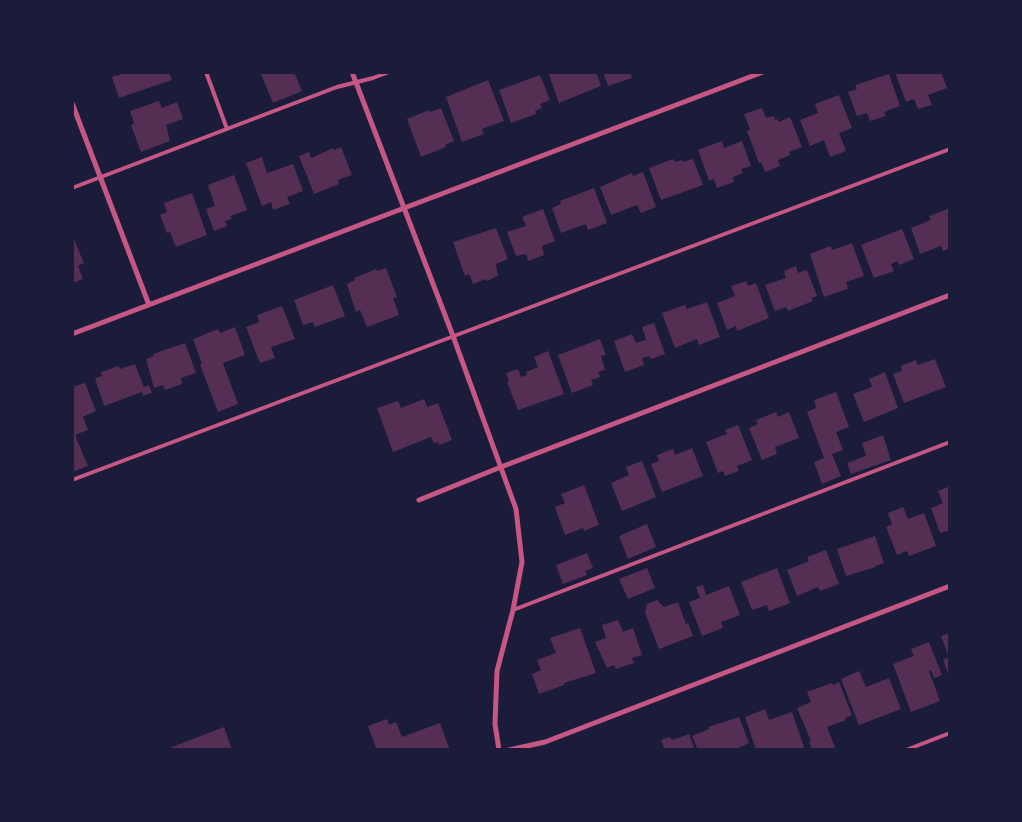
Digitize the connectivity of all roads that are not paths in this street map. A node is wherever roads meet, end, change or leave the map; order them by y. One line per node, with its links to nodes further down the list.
1 (206, 72): 7 (lane)
2 (352, 72): 5 (street)
3 (389, 72): 5 (lane)
4 (763, 72): 11 (street)
5 (356, 82): 7 (lane); 11 (street)
6 (72, 103): 9 (street)
7 (228, 130): 9 (lane)
8 (950, 149): 15 (lane)
9 (100, 177): 10 (lane); 13 (street)
10 (72, 188)
11 (404, 209): 13 (street); 15 (street)
12 (950, 295): 17 (street)
13 (149, 305): 14 (street)
14 (72, 334)
15 (453, 336): 17 (street); 18 (lane)
16 (950, 442): 21 (lane)
17 (501, 467): 19 (street); 21 (street)
18 (72, 480)
19 (419, 500)
20 (950, 586): 24 (street)
21 (513, 610): 23 (street)
22 (950, 733): 25 (lane)
23 (499, 750)
24 (509, 750)
25 (906, 750)

